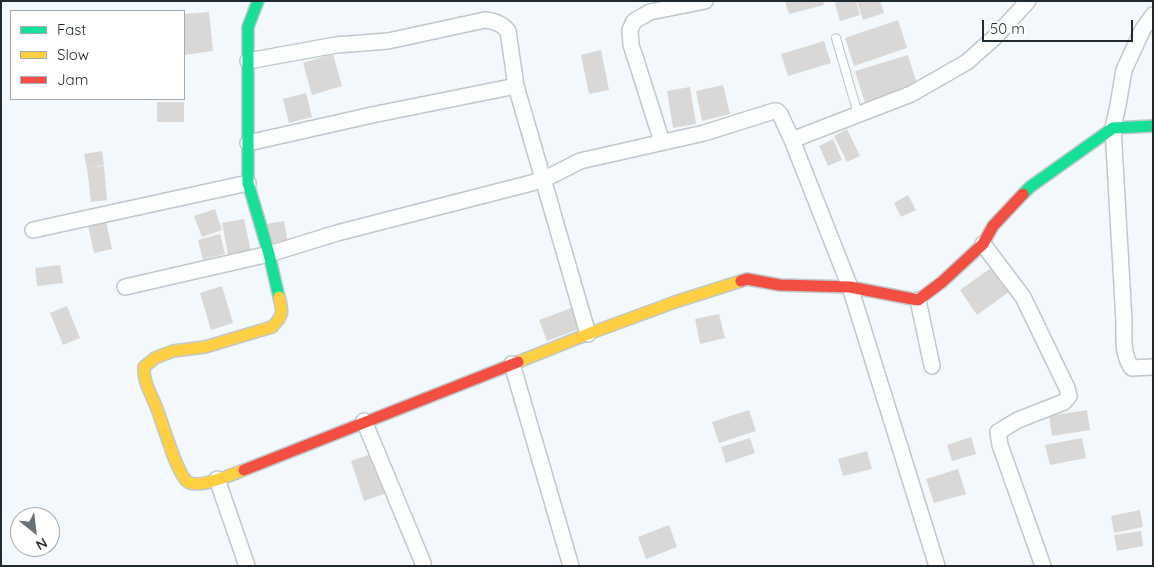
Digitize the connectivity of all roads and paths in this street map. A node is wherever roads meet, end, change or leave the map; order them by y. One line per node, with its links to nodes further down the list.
1 (258, 1): 6 (street)
2 (705, 1): 12 (street)
3 (1028, 1): 8 (street)
4 (1153, 16): 10 (street)
5 (836, 38): 8 (lane)
6 (248, 60): 7 (street); 13 (street)
7 (516, 86): 13 (street); 14 (street)
8 (858, 114): 11 (street)
9 (1153, 126): 10 (street)
10 (1119, 128): 17 (street); 25 (street)
11 (792, 140): 12 (street); 20 (street)
12 (662, 142): 14 (street)
13 (248, 143): 15 (street)
14 (543, 180): 18 (street); 22 (street)
15 (248, 183): 16 (street); 18 (street)
16 (33, 230)
17 (983, 244): 21 (street); 32 (street)
18 (269, 254): 19 (street); 27 (street)
19 (125, 287)
20 (850, 287): 21 (street); 22 (street); 31 (street)
21 (918, 300): 24 (street)
22 (588, 334): 23 (street)
23 (512, 364): 26 (street); 30 (street)
24 (932, 366)
25 (1145, 367)
26 (364, 422): 27 (street); 28 (street)
27 (217, 479): 29 (street)
28 (423, 563)
29 (247, 566)
30 (571, 566)
31 (937, 566)
32 (1043, 566)

